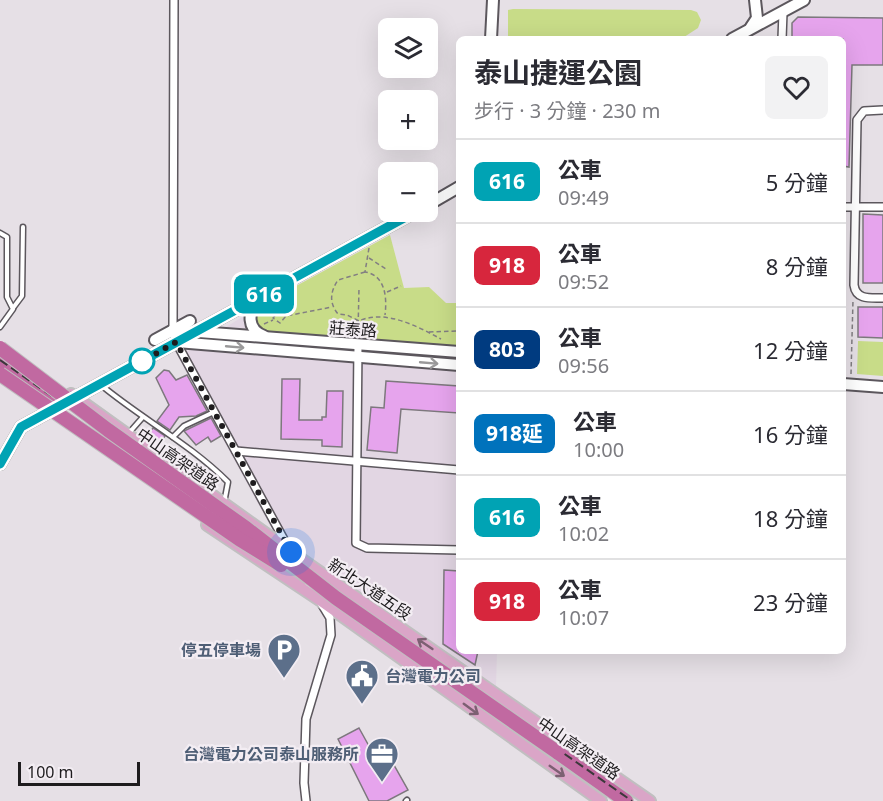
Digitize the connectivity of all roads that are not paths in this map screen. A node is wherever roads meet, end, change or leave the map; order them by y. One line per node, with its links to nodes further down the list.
1 (174, 0): 24 (street)
2 (493, 0): 7 (main road)
3 (755, 0): 6 (main road)
4 (804, 0): 5 (main road)
5 (783, 12): 6 (main road); 9 (street)
6 (750, 29): 8 (main road)
7 (490, 36)
8 (737, 36)
9 (782, 36)
10 (883, 110): 14 (street)
11 (456, 190): 12 (main road)
12 (438, 200)
13 (846, 207): 14 (street)
14 (855, 207): 15 (street); 19 (street)
15 (883, 207)
16 (397, 222): 20 (main road)
17 (22, 227): 21 (lane)
18 (0, 233): 21 (lane)
19 (883, 298)
20 (256, 299): 25 (main road); 26 (main road)
21 (13, 309): 23 (lane)
22 (190, 321): 24 (main road)
23 (0, 327)
24 (173, 330): 25 (main road, 莊泰路); 27 (main road); 28 (street)
25 (195, 332): 26 (main road, 莊泰路); 28 (main road)
26 (268, 338): 30 (main road, 莊泰路)
27 (155, 340)
28 (176, 342): 33 (main road, 莊泰路, one-way to 33); 38 (main road); 44 (street)
29 (0, 343): 42 (main road, 新北大道五段)
30 (358, 345): 32 (main road, 莊泰路); 33 (street)
31 (0, 348): 57 (highway, 中山高架道路, bridge)
32 (456, 352)
33 (357, 357): 35 (main road, 莊泰路, one-way to 35); 49 (street)
34 (0, 363): 41 (highway)
35 (456, 365)
36 (0, 374): 57 (highway, 中山高架道路, bridge)
37 (0, 380): 43 (main road)
38 (101, 384): 42 (main road); 45 (lane)
39 (847, 384): 40 (main road)
40 (883, 387)
41 (50, 398): 42 (highway); 43 (highway)
42 (76, 398): 43 (main road); 46 (main road, 新北大道五段)
43 (48, 412): 50 (main road); 53 (main road)
44 (214, 412): 47 (lane); 48 (street)
45 (143, 417): 46 (lane); 47 (lane)
46 (127, 434): 52 (main road, 新北大道五段)
47 (173, 436): 54 (lane)
48 (236, 451): 49 (street); 56 (street)
49 (356, 462): 51 (street); 55 (street)
50 (0, 464)
51 (456, 470)
52 (193, 481): 53 (main road); 54 (main road, 新北大道五段)
53 (176, 503): 58 (main road)
54 (224, 503): 56 (main road, 新北大道五段)
55 (456, 550)
56 (291, 552): 58 (street); 59 (main road, 新北大道五段, one-way to 56)
57 (336, 598): 63 (highway, 中山高架道路, bridge)
58 (321, 601): 60 (main road, one-way to 60); 61 (street)
59 (514, 706): 60 (main road); 64 (main road, 新北大道五段)
60 (492, 725): 62 (main road, one-way to 62)
61 (306, 801)
62 (601, 801)
63 (626, 801)
64 (650, 801)

